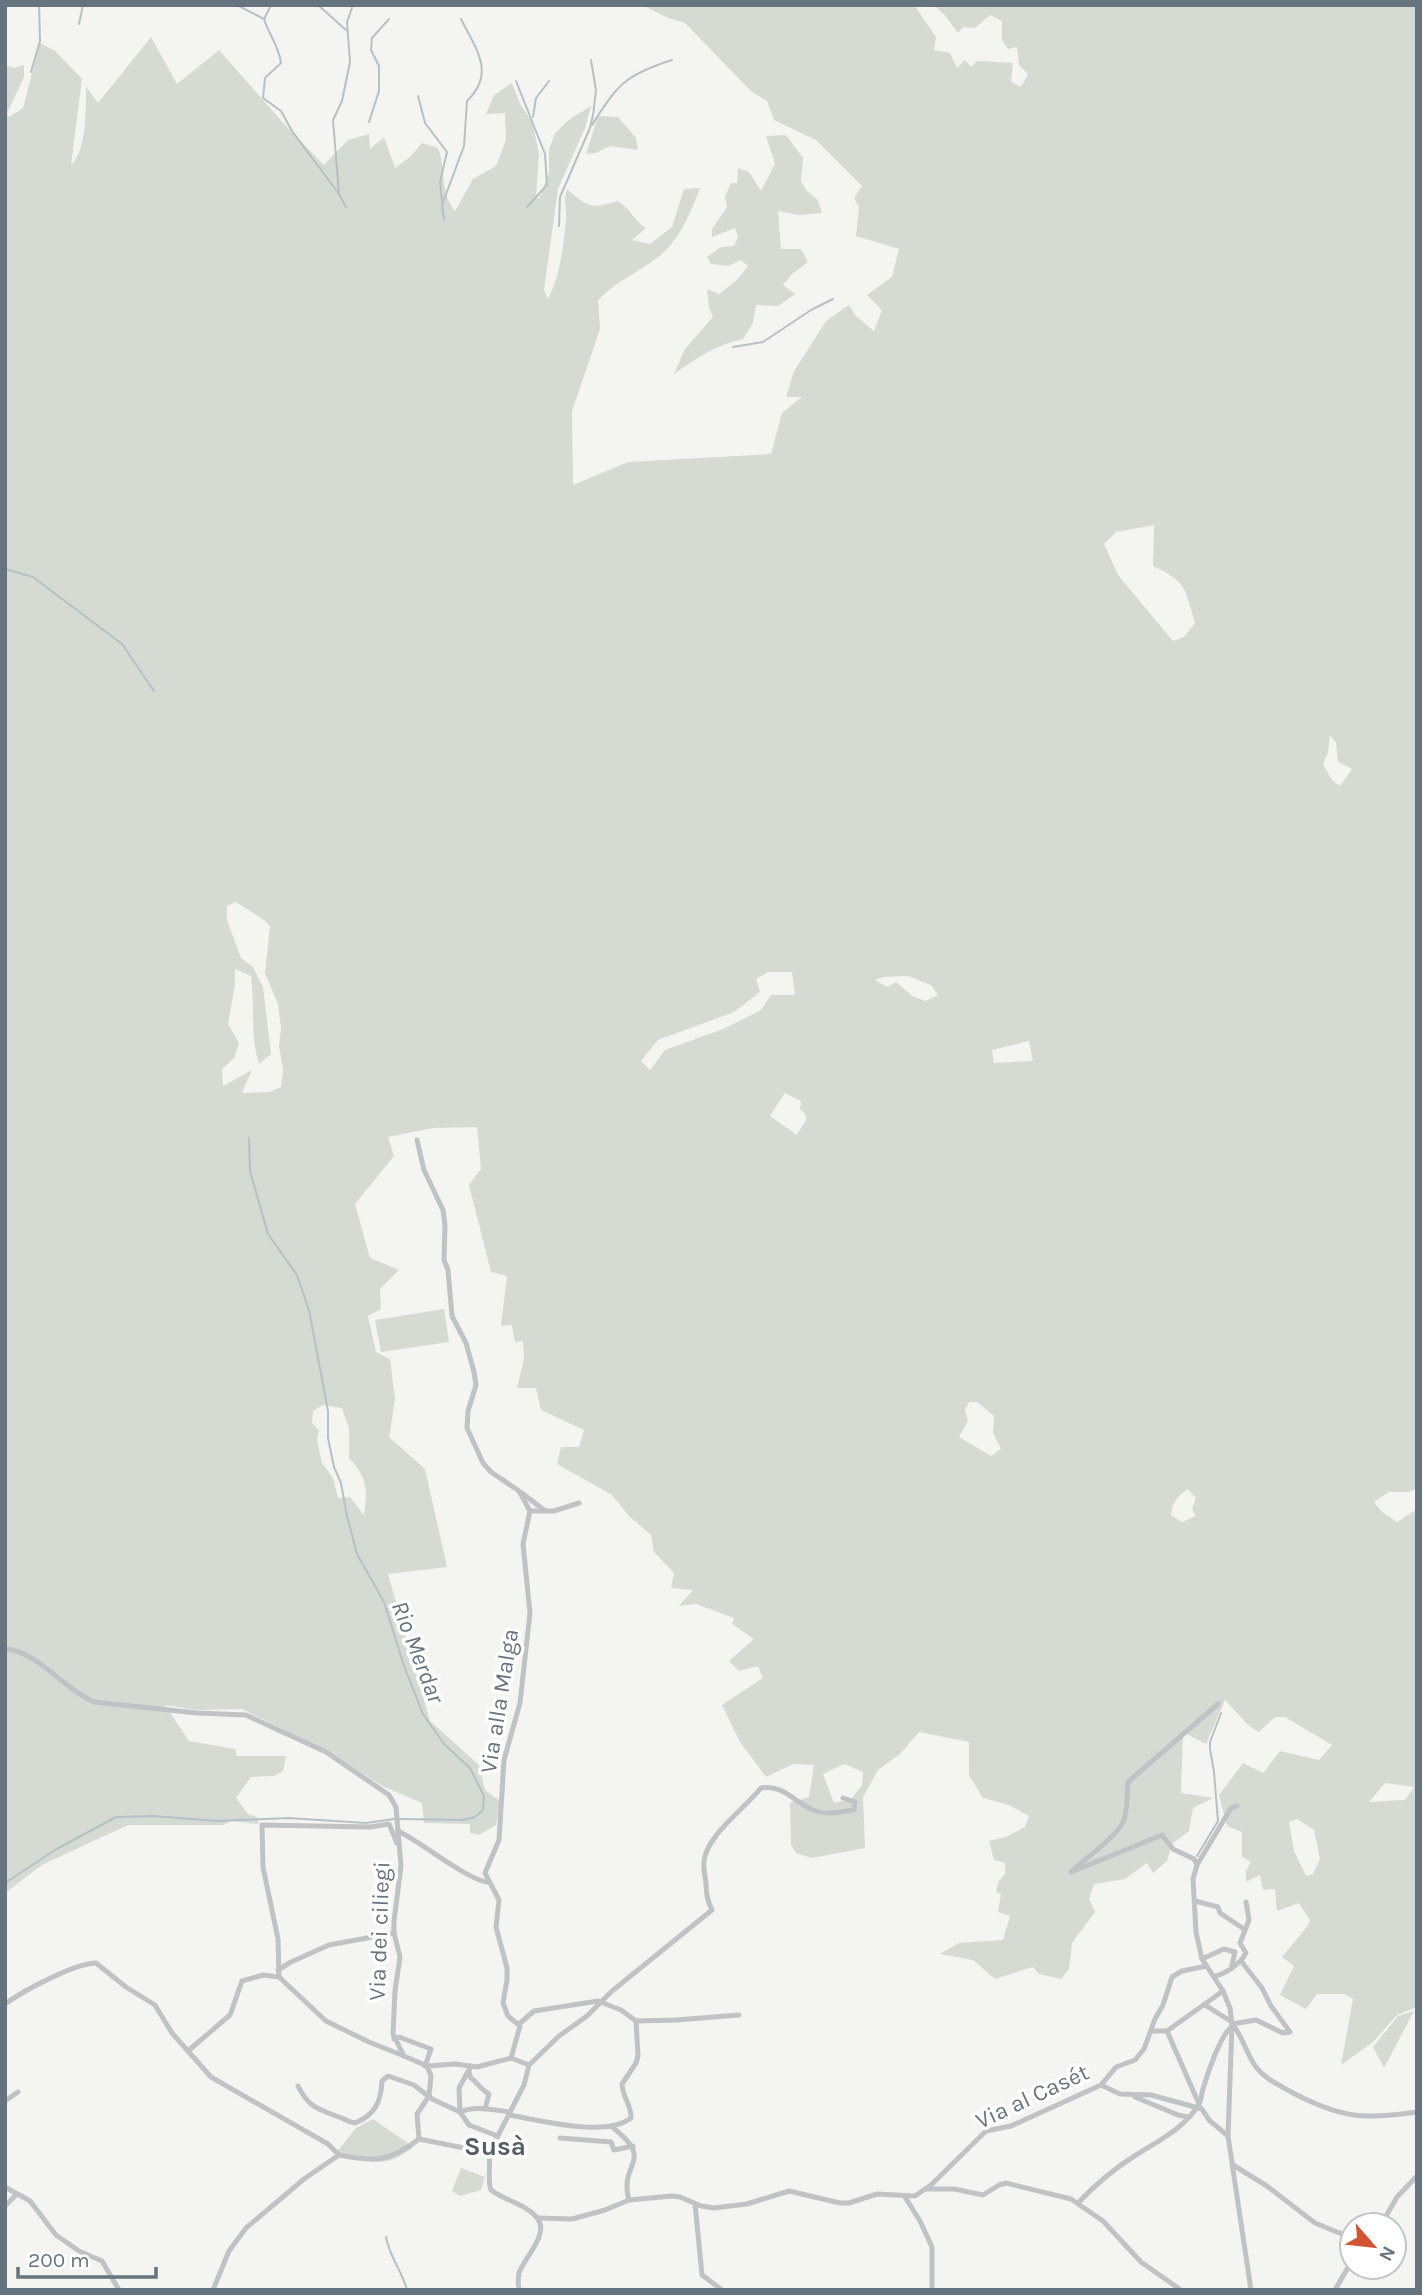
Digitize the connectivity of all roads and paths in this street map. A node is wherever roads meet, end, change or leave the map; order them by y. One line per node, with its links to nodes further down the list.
1 (417, 1140): 2 (street)
2 (519, 1491): 4 (street); 5 (street)
3 (579, 1503): 4 (street)
4 (544, 1510): 5 (street)
5 (530, 1511): 14 (street, Via alla Malga)
6 (5, 1649): 10 (street, Via dei ciliegi)
7 (1218, 1704): 13 (street)
8 (843, 1798): 26 (street)
9 (1237, 1806): 13 (street)
10 (397, 1827): 11 (street); 12 (street, Via dei ciliegi)
11 (409, 1836): 12 (street); 14 (street)
12 (399, 1846): 18 (street, Via dei ciliegi); 23 (street)
13 (1197, 1865): 15 (street)
14 (489, 1882): 31 (street, Via alla Malga)
15 (1195, 1901): 17 (street); 19 (street)
16 (1246, 1902): 17 (street)
17 (1244, 1929): 20 (street)
18 (394, 1933): 23 (street); 35 (street, Via dei ciliegi)
19 (1202, 1959): 21 (street); 22 (street)
20 (1241, 1961): 22 (street); 32 (street)
21 (1207, 1966): 24 (street); 33 (street, Via al Casét)
22 (1232, 1966): 24 (street)
23 (279, 1974): 36 (street); 37 (street)
24 (1214, 1976): 25 (street)
25 (1223, 1991): 28 (street); 32 (street)
26 (602, 2002): 30 (street); 31 (street); 39 (street)
27 (5, 2004): 36 (street)
28 (1205, 2005): 32 (street); 34 (street)
29 (739, 2015): 30 (street)
30 (636, 2021): 54 (street)
31 (519, 2024): 38 (street)
32 (1232, 2024): 48 (street); 51 (street); 55 (street)
33 (1151, 2031): 34 (street); 42 (street, Via al Casét)
34 (1167, 2031): 48 (street)
35 (394, 2039): 37 (street); 40 (street)
36 (188, 2050): 61 (street)
37 (404, 2056): 40 (street)
38 (511, 2057): 39 (street); 41 (street)
39 (529, 2065): 52 (street)
40 (426, 2066): 41 (street); 46 (street)
41 (470, 2069): 49 (street); 50 (street)
42 (1101, 2085): 45 (street); 65 (street, Via al Casét)
43 (298, 2086): 46 (street)
44 (19, 2092): 47 (street)
45 (1129, 2095): 48 (street); 53 (street)
46 (429, 2096): 50 (street); 58 (street)
47 (5, 2101)
48 (1197, 2106): 53 (street); 55 (street)
49 (485, 2109): 50 (street); 52 (street)
50 (460, 2112): 56 (street)
51 (1417, 2112)
52 (510, 2114): 54 (street); 56 (street)
53 (1189, 2117): 69 (street)
54 (612, 2127): 59 (street)
55 (1228, 2136): 62 (street)
56 (497, 2138): 60 (street)
57 (560, 2138): 59 (street)
58 (419, 2139): 60 (street); 61 (street)
59 (633, 2146): 68 (street)
60 (489, 2153): 73 (street)
61 (339, 2155): 76 (street)
62 (1232, 2164): 74 (street); 81 (street)
63 (1417, 2176): 72 (street)
64 (5, 2187): 66 (street)
65 (926, 2189): 67 (street); 69 (street)
66 (17, 2193): 71 (street); 75 (street)
67 (905, 2197): 70 (street); 79 (street)
68 (629, 2200): 70 (street); 73 (street)
69 (1078, 2203): 80 (street)
70 (695, 2204): 78 (street)
71 (5, 2206)
72 (1389, 2211)
73 (537, 2218): 77 (street)
74 (1338, 2233)
75 (119, 2290)
76 (213, 2290)
77 (519, 2290)
78 (722, 2290)
79 (932, 2290)
80 (1181, 2290)
81 (1251, 2290)

